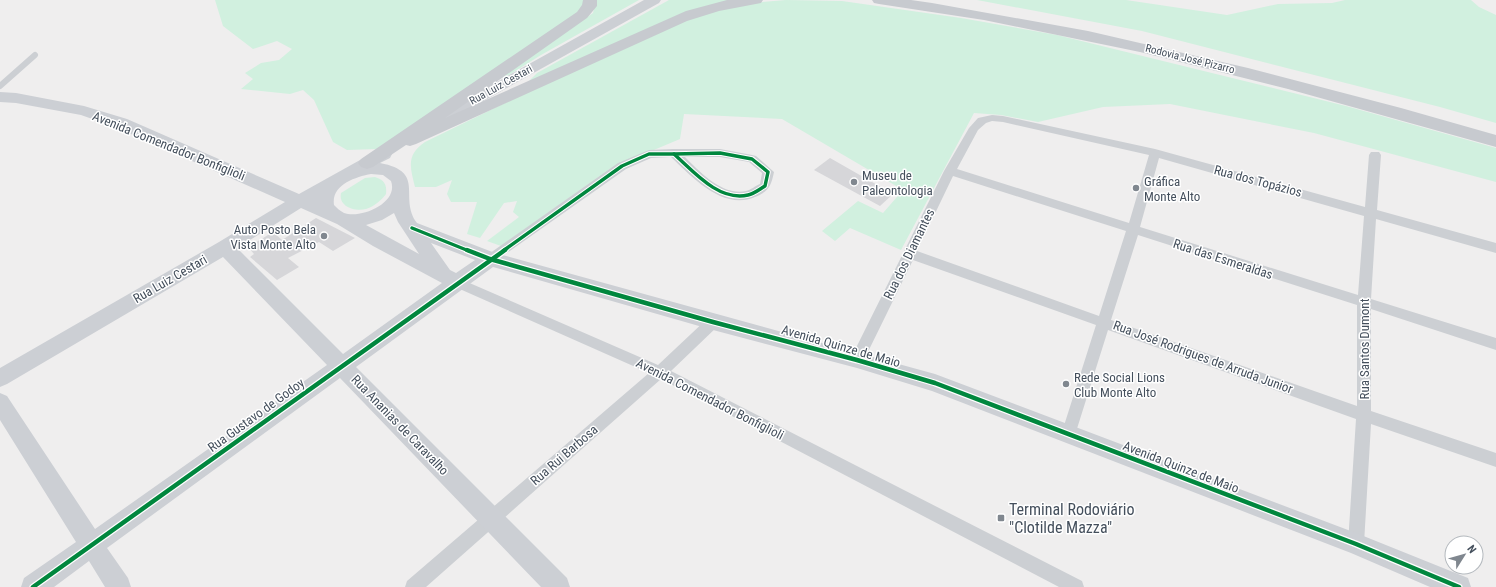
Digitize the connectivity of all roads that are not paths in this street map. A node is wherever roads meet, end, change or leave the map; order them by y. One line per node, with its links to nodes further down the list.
1 (590, 0): 18 (main road)
2 (654, 0): 14 (street, Rua Luiz Cestari)
3 (756, 0): 14 (main road)
4 (879, 0): 13 (main road, Rodovia José Pizarro)
5 (921, 0): 12 (main road, Rodovia José Pizarro)
6 (35, 55): 8 (lane)
7 (0, 77): 8 (lane)
8 (7, 80): 9 (lane)
9 (0, 86)
10 (0, 97): 22 (street, Avenida Comendador Bonfiglioli)
11 (974, 128): 16 (street, Rua dos Topázios); 19 (street, Rua dos Diamantes)
12 (1496, 133)
13 (1496, 141)
14 (405, 142): 18 (street, Rua Luiz Cestari); 21 (street)
15 (674, 153): 15 (street); 30 (street)
16 (1155, 153): 23 (street, Rua dos Topázios); 26 (street)
17 (1374, 155): 23 (street, Rua Santos Dumont)
18 (367, 163): 20 (street, Rua Luiz Cestari)
19 (950, 171): 26 (street, Rua das Esmeraldas); 29 (street, Rua dos Diamantes)
20 (344, 176): 21 (street); 22 (street, Rua Luiz Cestari); 24 (street)
21 (401, 185): 24 (street); 25 (street)
22 (301, 200): 24 (street, Avenida Comendador Bonfiglioli); 27 (street, Rua Luiz Cestari)
23 (1371, 212): 28 (street, Rua dos Topázios); 32 (street, Rua Santos Dumont)
24 (337, 217): 31 (street, Avenida Comendador Bonfiglioli)
25 (412, 228): 30 (street, Avenida Quinze de Maio); 31 (street)
26 (1134, 230): 32 (street, Rua das Esmeraldas); 34 (street)
27 (225, 247): 37 (street, Rua Ananias de Caravalho); 39 (street, Rua Luiz Cestari)
28 (1496, 248)
29 (910, 254): 34 (street, Rua José Rodrigues de Arruda Junior); 36 (street, Rua dos Diamantes)
30 (490, 259): 31 (street, Rua Gustavo de Godoy); 33 (street, Avenida Quinze de Maio)
31 (452, 280): 37 (street, Rua Gustavo de Godoy); 38 (street, Avenida Comendador Bonfiglioli)
32 (1364, 303): 35 (street, Rua das Esmeraldas); 41 (street, Rua Santos Dumont)
33 (714, 322): 36 (street, Avenida Quinze de Maio); 38 (street, Rua Rui Barbosa)
34 (1103, 322): 41 (street, Rua José Rodrigues de Arruda Junior); 42 (street)
35 (1496, 344)
36 (857, 360): 42 (street, Avenida Quinze de Maio)
37 (342, 366): 44 (street, Rua Ananias de Caravalho); 46 (street, Rua Gustavo de Godoy)
38 (660, 372): 44 (street, Rua Rui Barbosa); 51 (street, Avenida Comendador Bonfiglioli)
39 (0, 378)
40 (0, 402): 46 (street)
41 (1364, 415): 43 (street, Rua José Rodrigues de Arruda Junior); 45 (street, Rua Santos Dumont)
42 (1068, 435): 45 (street, Avenida Quinze de Maio)
43 (1496, 460)
44 (491, 519): 49 (street, Rua Rui Barbosa); 50 (street, Rua Ananias de Caravalho)
45 (1356, 544): 52 (street, Avenida Quinze de Maio)
46 (92, 545): 47 (street, Rua Gustavo de Godoy); 48 (street)
47 (33, 587)
48 (119, 587)
49 (414, 587)
50 (558, 587)
51 (1076, 587)
52 (1459, 587)

